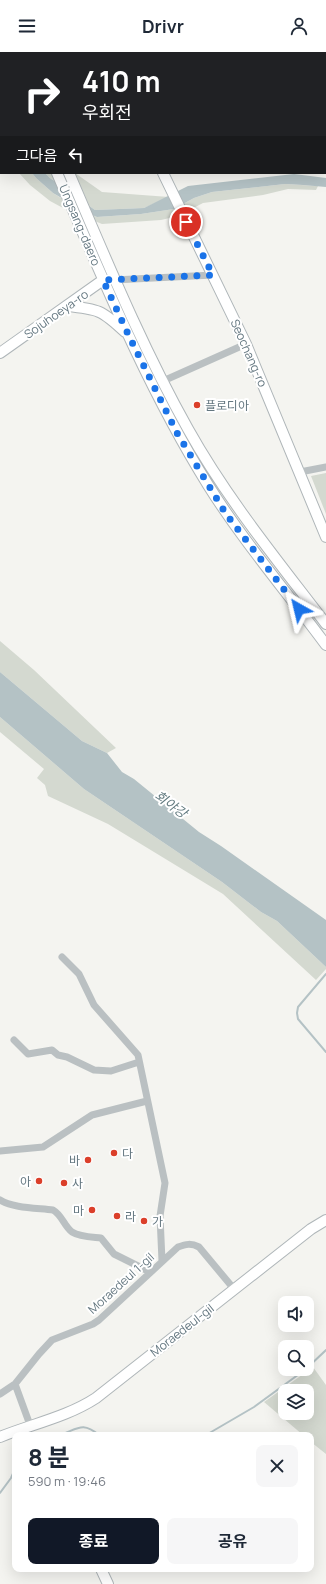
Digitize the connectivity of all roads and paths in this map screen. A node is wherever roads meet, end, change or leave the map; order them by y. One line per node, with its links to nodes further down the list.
1 (57, 174): 5 (main road, Ungsang-daero)
2 (69, 174): 6 (main road, Ungsang-daero)
3 (164, 176): 4 (main road, Seochang-ro)
4 (213, 275): 6 (street); 9 (main road, Seochang-ro)
5 (103, 280): 6 (main road); 7 (main road, Sojuhoeya-ro); 8 (main road, Ungsang-daero)
6 (114, 280): 11 (main road, Ungsang-daero)
7 (67, 306): 8 (main road); 10 (main road, Sojuhoeya-ro)
8 (129, 336): 17 (main road, Ungsang-daero)
9 (246, 344): 11 (street); 13 (main road, Seochang-ro)
10 (0, 353)
11 (163, 381): 15 (main road, Ungsang-daero)
12 (326, 467): 13 (street)
13 (300, 472): 14 (main road, Seochang-ro)
14 (326, 537)
15 (322, 614): 16 (main road, Ungsang-daero)
16 (326, 625): 17 (main road)
17 (317, 633): 18 (main road, Ungsang-daero)
18 (326, 645)
19 (62, 957): 21 (street)
20 (14, 1040): 21 (street)
21 (139, 1062): 22 (street)
22 (147, 1101): 23 (street); 26 (street)
23 (0, 1151)
24 (0, 1200): 27 (street)
25 (326, 1220): 28 (main road, Moraedeul-gil)
26 (162, 1261): 27 (street, Moraedeul 1-gil); 28 (street, Moraedeul 1-gil)
27 (150, 1272): 29 (street, Moraedeul 1-gil)
28 (234, 1289): 31 (main road, Moraedeul-gil)
29 (15, 1384): 30 (street, Moraedeul 1-gil); 31 (street)
30 (0, 1394)
31 (30, 1425): 32 (main road); 33 (main road, Moraedeul-gil)
32 (34, 1432)
33 (0, 1436)
34 (102, 1572): 35 (main road)
35 (108, 1584)

